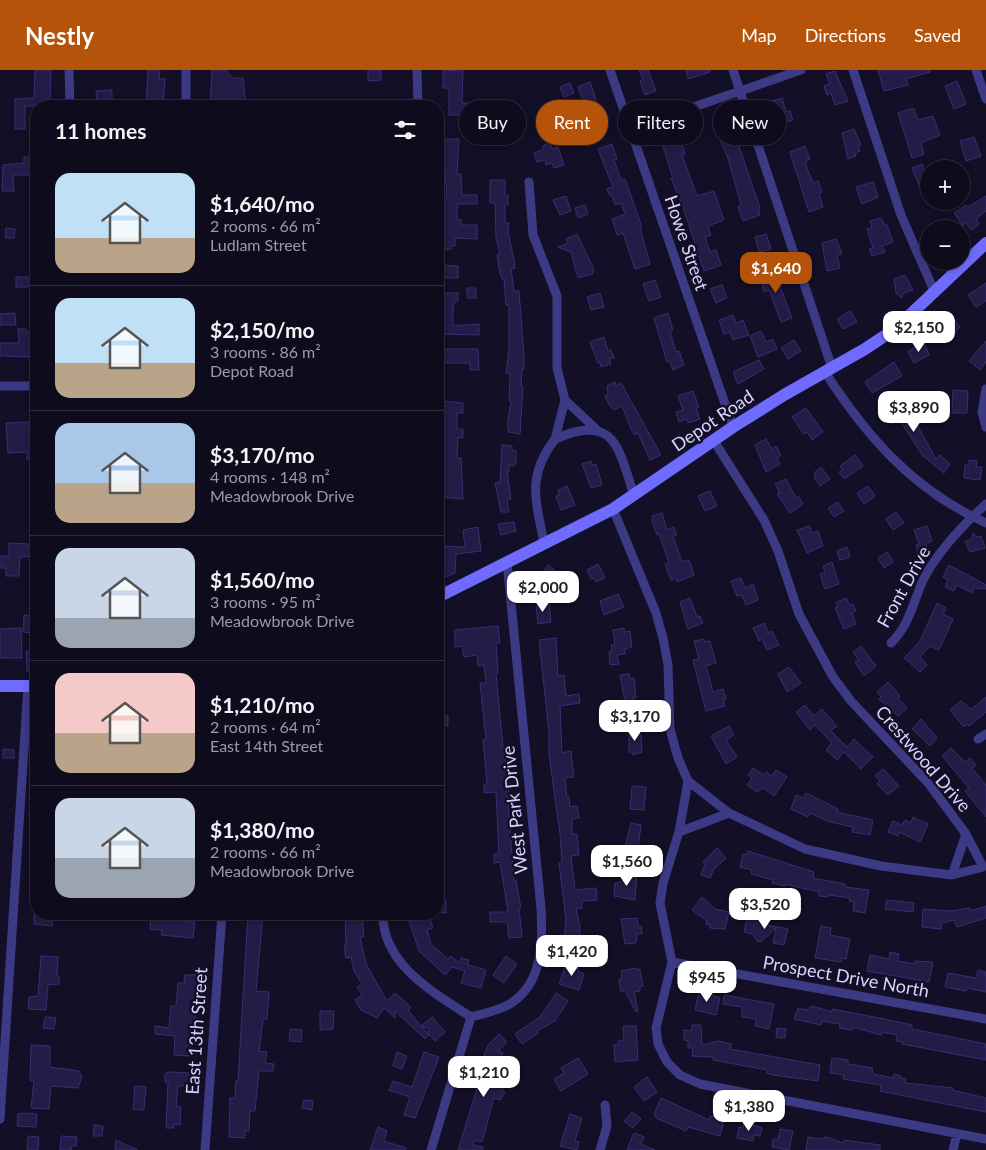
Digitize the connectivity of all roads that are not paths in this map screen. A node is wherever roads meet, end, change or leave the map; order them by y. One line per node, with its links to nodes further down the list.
1 (70, 70): 10 (street)
2 (186, 70): 11 (street)
3 (417, 70): 12 (street)
4 (610, 70): 13 (street, Howe Street)
5 (733, 70): 9 (street)
6 (801, 70): 9 (street)
7 (853, 70): 19 (street)
8 (976, 70): 14 (street)
9 (740, 91): 15 (street); 20 (street)
10 (70, 100)
11 (186, 100)
12 (418, 100)
13 (620, 100)
14 (986, 100)
15 (703, 104)
16 (636, 145): 25 (street, Howe Street)
17 (529, 182): 24 (street)
18 (986, 243): 19 (street, Depot Road)
19 (935, 294): 20 (street, Depot Road)
20 (829, 370): 25 (street, Depot Road); 33 (street)
21 (0, 386): 22 (street)
22 (30, 386)
23 (986, 389): 26 (street)
24 (565, 400): 27 (street); 28 (street)
25 (733, 427): 29 (street, Depot Road)
26 (986, 427)
27 (598, 430): 28 (street); 30 (street)
28 (555, 439): 35 (street)
29 (714, 441): 30 (street, Depot Road); 45 (street, Crestwood Drive)
30 (634, 495): 32 (street, Depot Road)
31 (986, 504): 33 (street, Front Drive)
32 (613, 508): 35 (street, Depot Road); 42 (street)
33 (972, 517): 34 (street); 38 (street, Front Drive)
34 (986, 523)
35 (544, 543): 36 (street, Depot Road)
36 (507, 562): 37 (street, Depot Road); 51 (street, West Park Drive)
37 (444, 594)
38 (891, 643)
39 (0, 686): 40 (street)
40 (30, 686)
41 (30, 709): 50 (street)
42 (688, 781): 43 (street, Crestwood Drive); 44 (street)
43 (729, 814): 44 (street); 46 (street, Crestwood Drive)
44 (680, 832): 49 (street)
45 (966, 834): 46 (street); 46 (street, Crestwood Drive)
46 (952, 874)
47 (222, 920): 57 (street, East 13th Street)
48 (383, 920): 51 (street)
49 (672, 962): 52 (street, Prospect Drive North); 55 (street)
50 (4, 1003): 54 (street)
51 (471, 1017): 58 (street)
52 (986, 1019)
53 (606, 1105): 59 (street)
54 (0, 1118)
55 (957, 1134): 56 (street); 60 (street)
56 (986, 1139)
57 (205, 1150)
58 (431, 1150)
59 (600, 1150)
60 (953, 1150)

